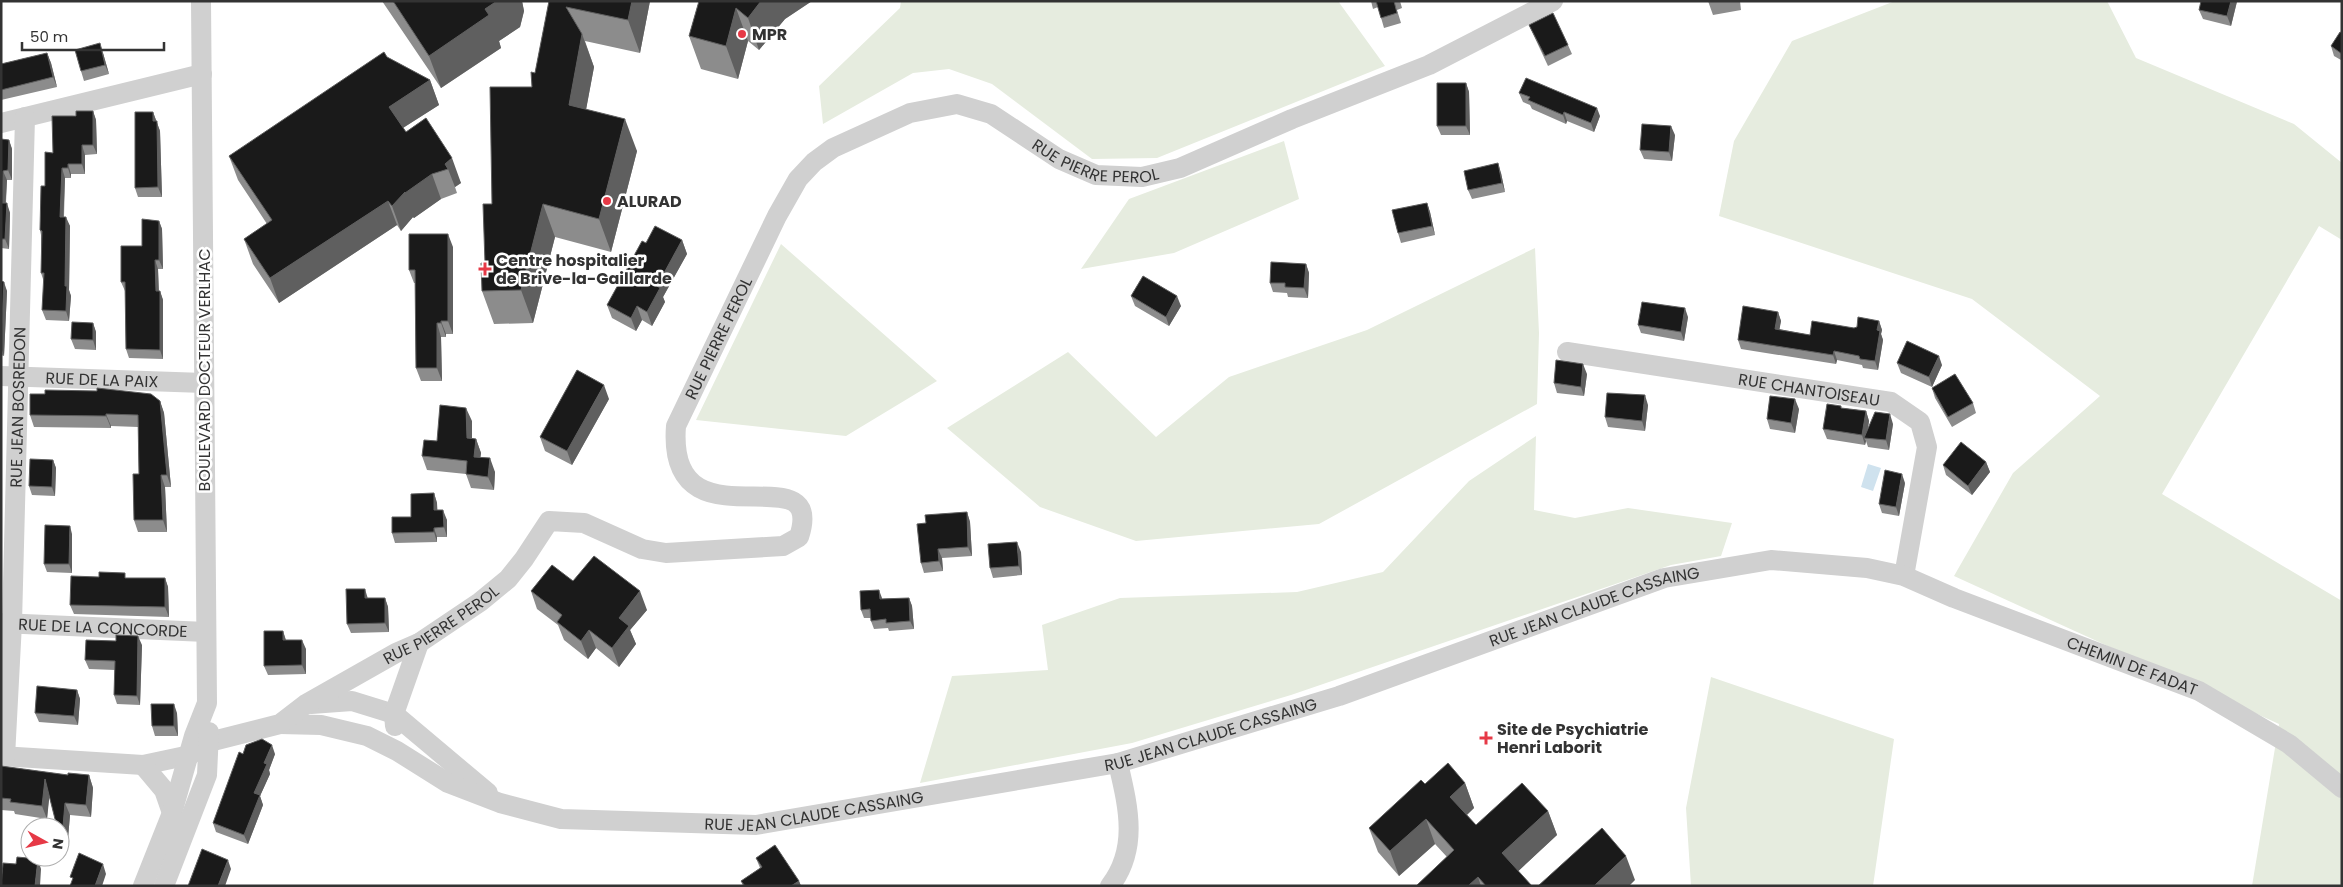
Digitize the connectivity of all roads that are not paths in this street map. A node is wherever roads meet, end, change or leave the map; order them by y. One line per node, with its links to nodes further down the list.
1 (201, 1): 3 (street, BOULEVARD DOCTEUR VERLHAC)
2 (1553, 1): 12 (street, RUE PIERRE PEROL)
3 (202, 74): 4 (street); 8 (street, BOULEVARD DOCTEUR VERLHAC)
4 (25, 117): 5 (street); 7 (street, RUE JEAN BOSREDON)
5 (1, 123)
6 (1567, 352): 9 (street, RUE CHANTOISEAU)
7 (10, 376): 8 (street, RUE DE LA PAIX); 10 (street, RUE JEAN BOSREDON)
8 (204, 383): 11 (street, BOULEVARD DOCTEUR VERLHAC)
9 (1904, 576): 19 (street, RUE JEAN CLAUDE CASSAING); 21 (street, CHEMIN DE FADAT)
10 (7, 623): 11 (street, RUE DE LA CONCORDE); 18 (street, RUE JEAN BOSREDON)
11 (206, 632): 16 (street, BOULEVARD DOCTEUR VERLHAC)
12 (419, 643): 13 (street, RUE PIERRE PEROL); 14 (street)
13 (306, 704): 14 (street, RUE JEAN CLAUDE CASSAING); 15 (street, RUE PIERRE PEROL)
14 (394, 714): 17 (street); 22 (street, RUE JEAN CLAUDE CASSAING)
15 (280, 724): 16 (street, RUE PIERRE PEROL); 17 (street, RUE JEAN CLAUDE CASSAING)
16 (198, 744): 20 (street, RUE PIERRE PEROL); 23 (street); 25 (street)
17 (397, 751): 22 (street, RUE JEAN CLAUDE CASSAING)
18 (3, 756): 20 (street, RUE PIERRE PEROL)
19 (1118, 764): 22 (street, RUE JEAN CLAUDE CASSAING); 26 (street)
20 (143, 765): 23 (street)
21 (2342, 788)
22 (500, 803)
23 (172, 813): 24 (street)
24 (143, 886)
25 (164, 886)
26 (1110, 886)

